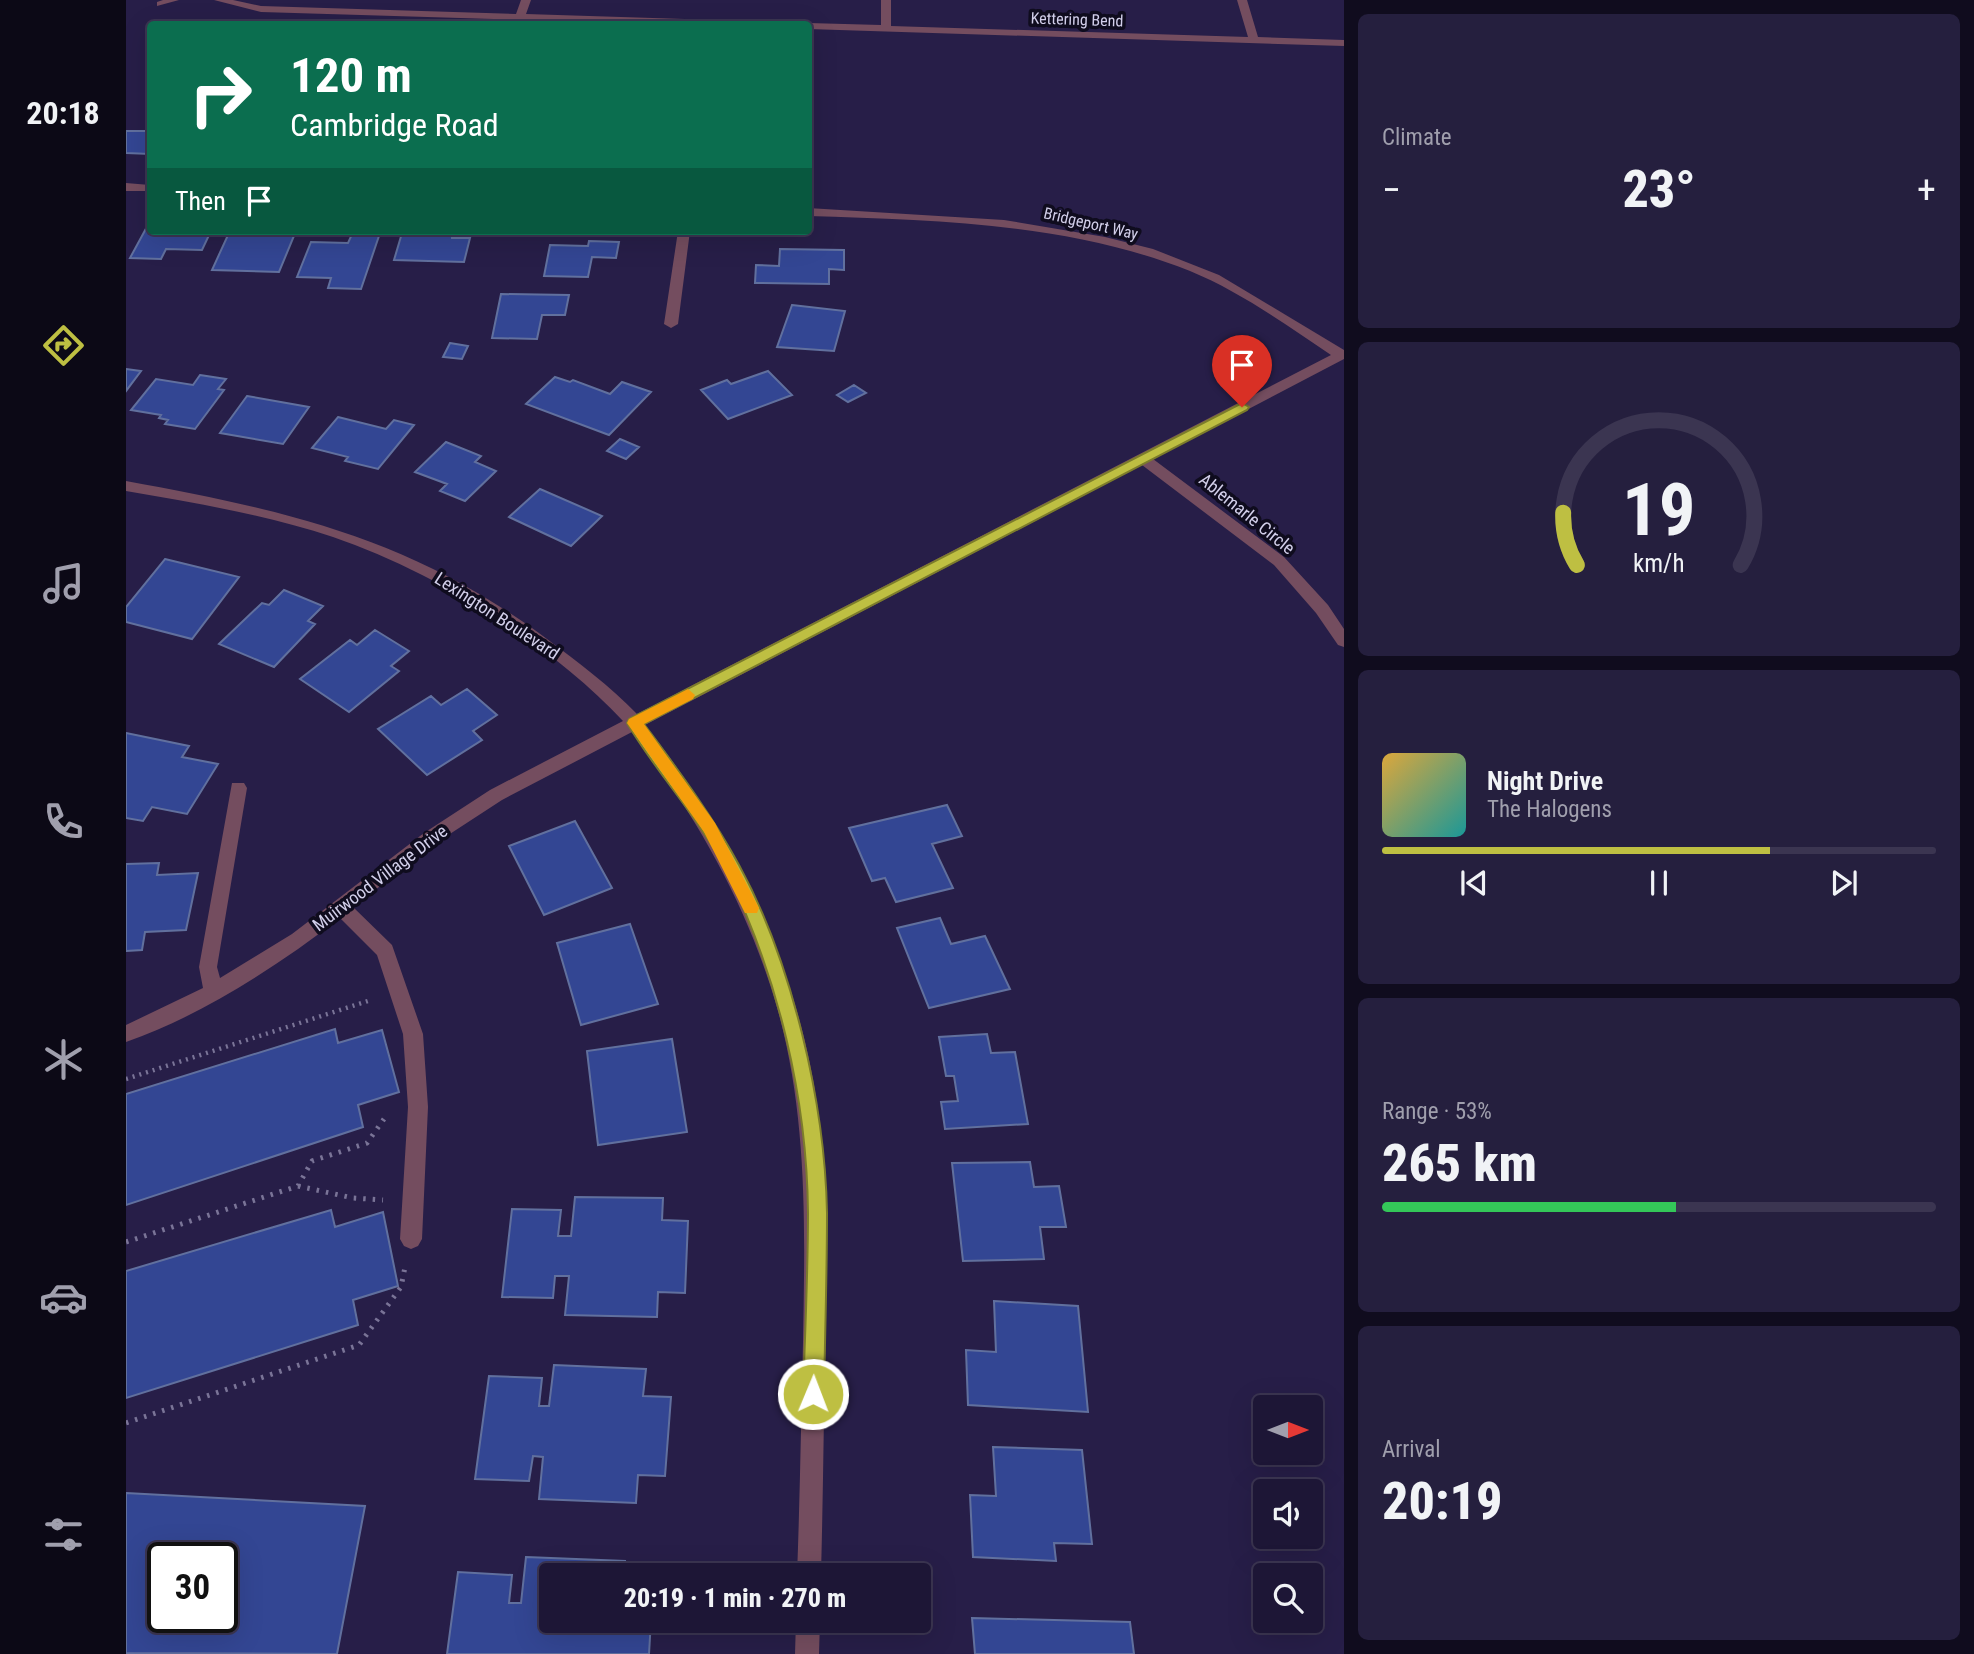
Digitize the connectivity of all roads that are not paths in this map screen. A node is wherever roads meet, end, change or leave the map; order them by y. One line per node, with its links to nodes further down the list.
1 (174, 0): 6 (street)
2 (219, 0): 7 (street)
3 (526, 0): 7 (street)
4 (886, 0): 10 (street)
5 (1242, 0): 11 (street)
6 (161, 4)
7 (520, 17): 8 (street)
8 (650, 21)
9 (812, 26): 10 (street, Kettering Bend)
10 (886, 29): 11 (street, Kettering Bend)
11 (1254, 41): 12 (street, Kettering Bend)
12 (1344, 43)
13 (126, 187): 14 (street)
14 (147, 188)
15 (812, 212): 18 (street, Bridgeport Way)
16 (683, 235): 17 (street)
17 (671, 324)
18 (1342, 355): 19 (street, Muirwood Village Drive)
19 (1144, 459): 21 (street, Ablemarle Circle); 22 (street, Muirwood Village Drive)
20 (126, 486): 22 (street, Lexington Boulevard)
21 (1344, 640)
22 (635, 723): 24 (street, Muirwood Village Drive); 28 (street, Lexington Boulevard)
23 (238, 788): 25 (street)
24 (341, 907): 25 (street, Muirwood Village Drive); 27 (street)
25 (213, 992): 26 (street, Muirwood Village Drive)
26 (126, 1034)
27 (411, 1239)
28 (809, 1563)
29 (808, 1633): 30 (street)
30 (807, 1654)

